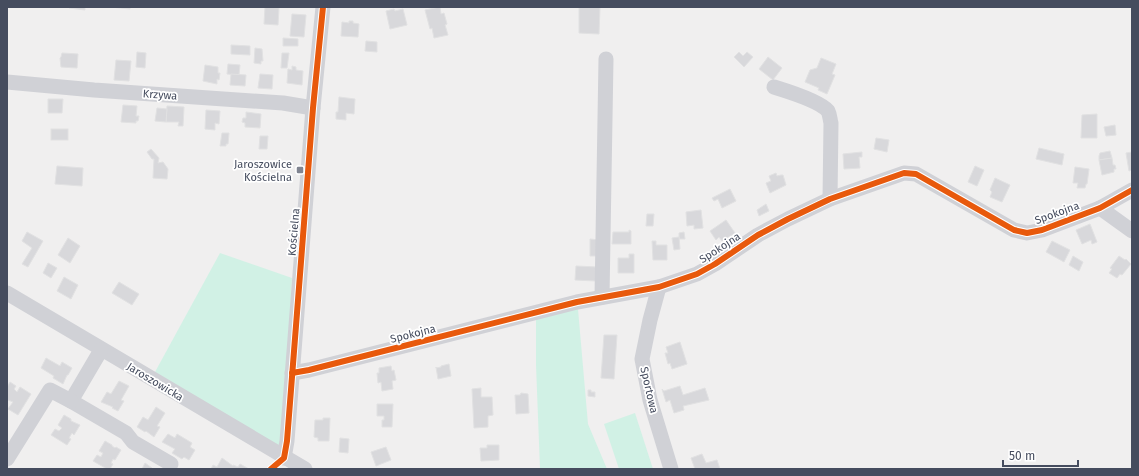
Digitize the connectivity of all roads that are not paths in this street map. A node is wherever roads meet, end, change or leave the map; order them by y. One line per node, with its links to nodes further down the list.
1 (325, 8): 5 (street, Kościelna)
2 (606, 59): 12 (street)
3 (7, 82): 5 (street, Krzywa)
4 (774, 86): 7 (street)
5 (313, 108): 14 (street, Kościelna)
6 (1132, 190): 8 (street, Spokojna)
7 (830, 199): 8 (street, Spokojna); 10 (street, Spokojna)
8 (1100, 208): 9 (street)
9 (1132, 232)
10 (659, 287): 12 (street, Spokojna); 22 (street, Sportowa)
11 (7, 293): 13 (street, Jaroszowicka)
12 (602, 297): 14 (street, Spokojna)
13 (101, 350): 15 (street); 16 (street, Jaroszowicka)
14 (292, 373): 16 (street, Kościelna)
15 (71, 401): 17 (street); 18 (street)
16 (284, 458): 21 (street, Jaroszowicka)
17 (7, 459)
18 (171, 464)
19 (7, 465): 20 (street)
20 (8, 469)
21 (305, 469)
22 (671, 469)

